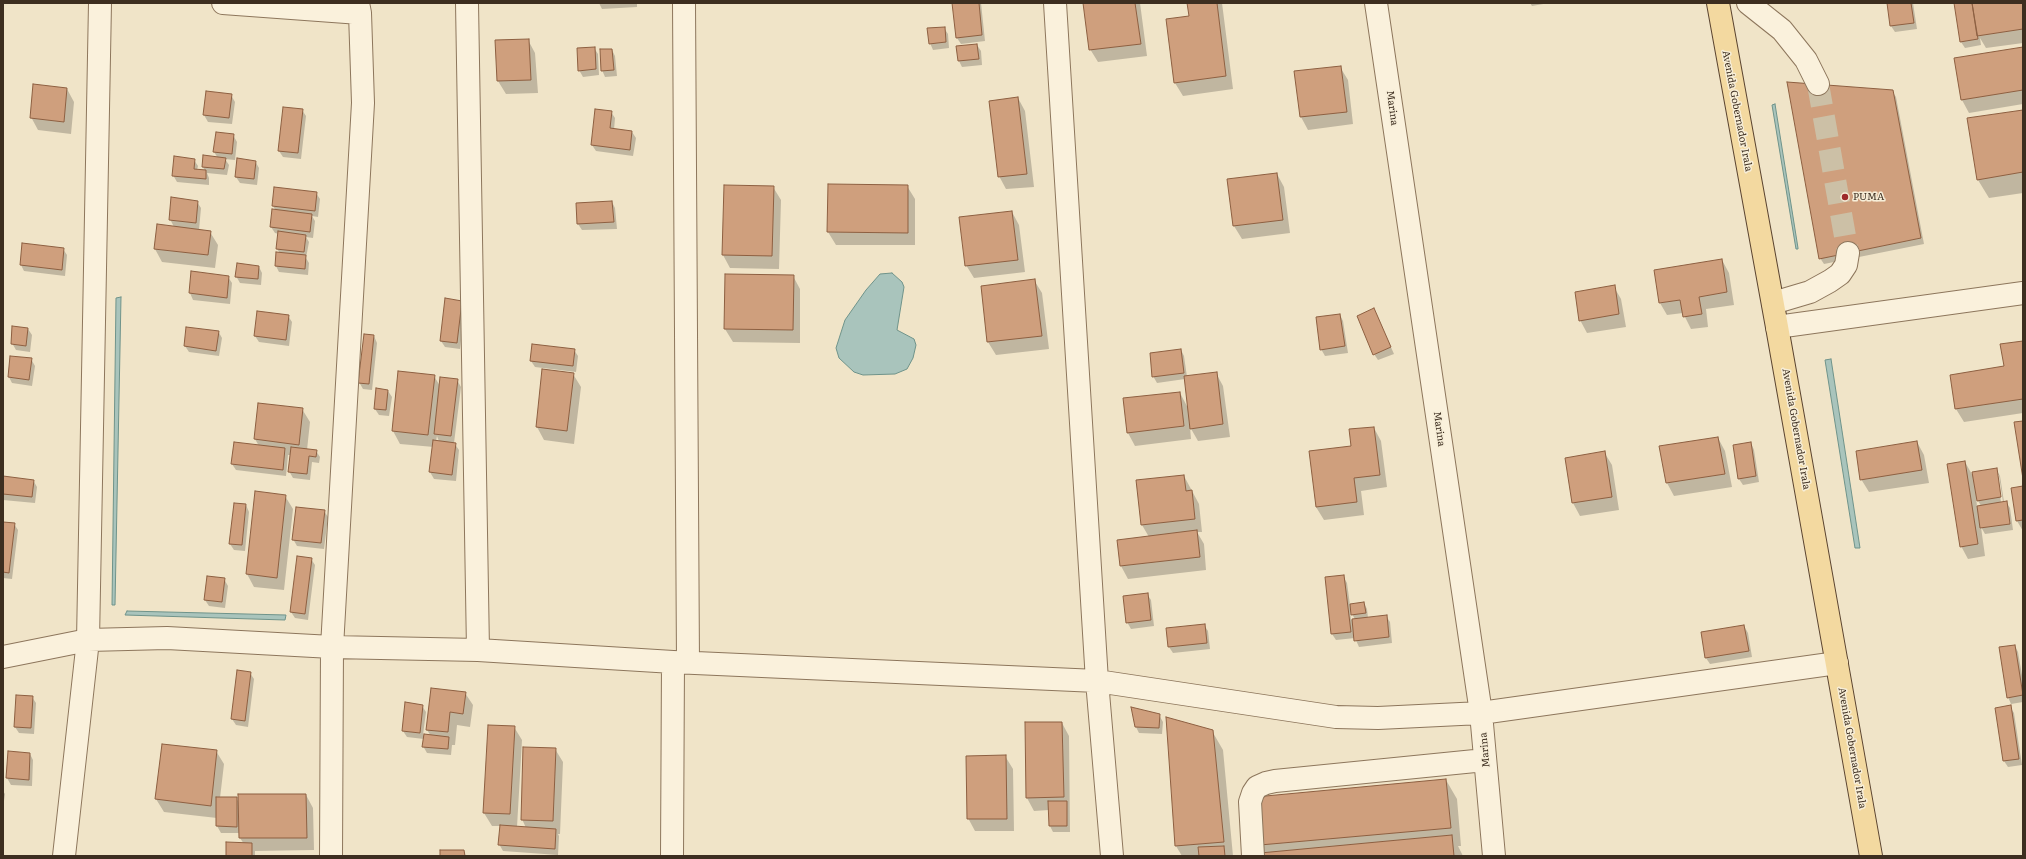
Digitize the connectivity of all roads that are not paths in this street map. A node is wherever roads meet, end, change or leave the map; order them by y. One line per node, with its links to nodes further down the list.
1 (100, 3): 15 (street)
2 (223, 3): 9 (street)
3 (467, 3): 17 (street)
4 (684, 3): 19 (street)
5 (1055, 3): 21 (street)
6 (1376, 3): 22 (street, Marina)
7 (1718, 3): 13 (main road, Avenida Gobernador Irala)
8 (1748, 3): 10 (street)
9 (359, 8): 16 (street)
10 (1818, 84)
11 (1848, 253): 13 (street)
12 (2023, 293): 14 (street)
13 (1773, 303): 14 (main road, Avenida Gobernador Irala)
14 (1777, 327): 20 (main road, Avenida Gobernador Irala)
15 (88, 640): 16 (street); 18 (street); 24 (street)
16 (332, 647): 17 (street); 25 (street)
17 (478, 650): 19 (street)
18 (3, 657)
19 (681, 662): 21 (street); 26 (street)
20 (1837, 663): 22 (street); 30 (main road, Avenida Gobernador Irala)
21 (1097, 680): 22 (street); 27 (street)
22 (1481, 713): 23 (street, Marina)
23 (1485, 760): 28 (street); 29 (street, Marina)
24 (64, 856)
25 (331, 856)
26 (672, 856)
27 (1112, 856)
28 (1253, 856)
29 (1494, 856)
30 (1870, 856)

